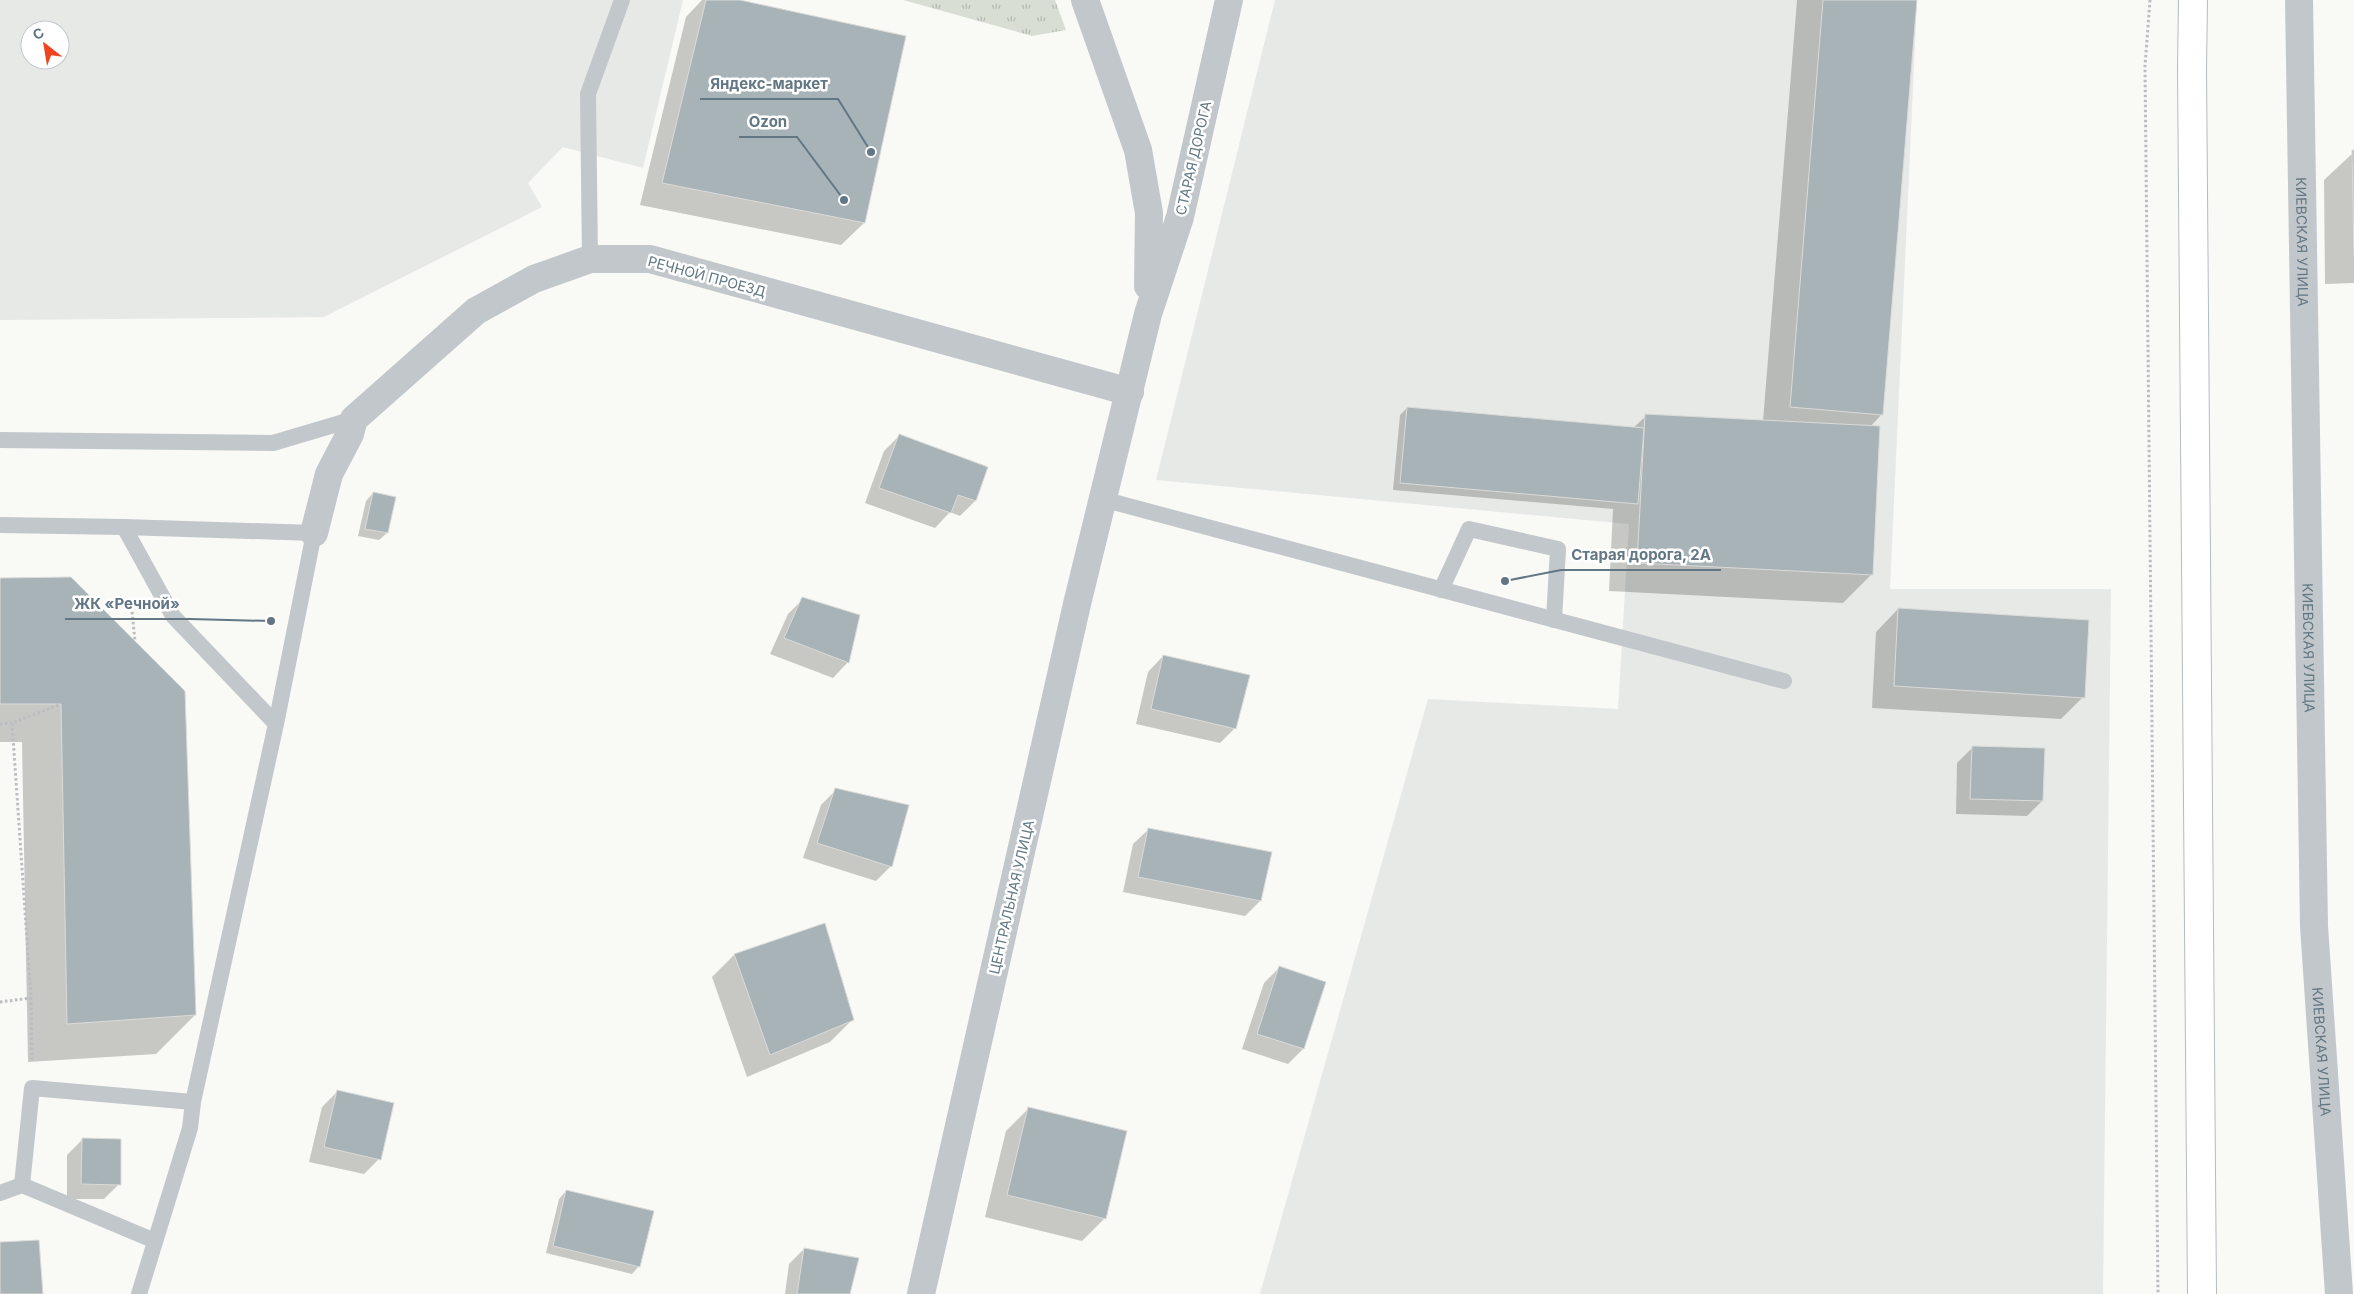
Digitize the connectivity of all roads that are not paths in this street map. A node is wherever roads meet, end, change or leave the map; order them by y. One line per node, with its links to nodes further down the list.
1 (622, 0): 6 (lane)
2 (1085, 0): 7 (street, СТАРАЯ ДОРОГА)
3 (1229, 0): 7 (street, СТАРАЯ ДОРОГА)
4 (2194, 0): 25 (main road)
5 (2299, 0): 26 (street, КИЕВСКАЯ УЛИЦА)
6 (590, 259): 8 (street, РЕЧНОЙ ПРОЕЗД); 9 (street, РЕЧНОЙ ПРОЕЗД)
7 (1148, 314): 8 (street, СТАРАЯ ДОРОГА)
8 (1130, 392): 11 (street, СТАРАЯ ДОРОГА)
9 (354, 419): 10 (lane); 14 (street, РЕЧНОЙ ПРОЕЗД)
10 (0, 440)
11 (1102, 499): 15 (lane); 24 (street, ЦЕНТРАЛЬНАЯ УЛИЦА)
12 (0, 525): 13 (lane)
13 (124, 527): 14 (lane); 18 (lane)
14 (314, 533): 18 (lane)
15 (1440, 590): 16 (lane); 16 (lane)
16 (1554, 620): 17 (lane)
17 (1784, 681)
18 (276, 724): 19 (lane)
19 (193, 1102): 20 (lane); 22 (lane)
20 (22, 1185): 21 (lane); 22 (lane)
21 (0, 1192)
22 (155, 1241): 23 (lane)
23 (139, 1294)
24 (921, 1294)
25 (2202, 1294)
26 (2339, 1294)

